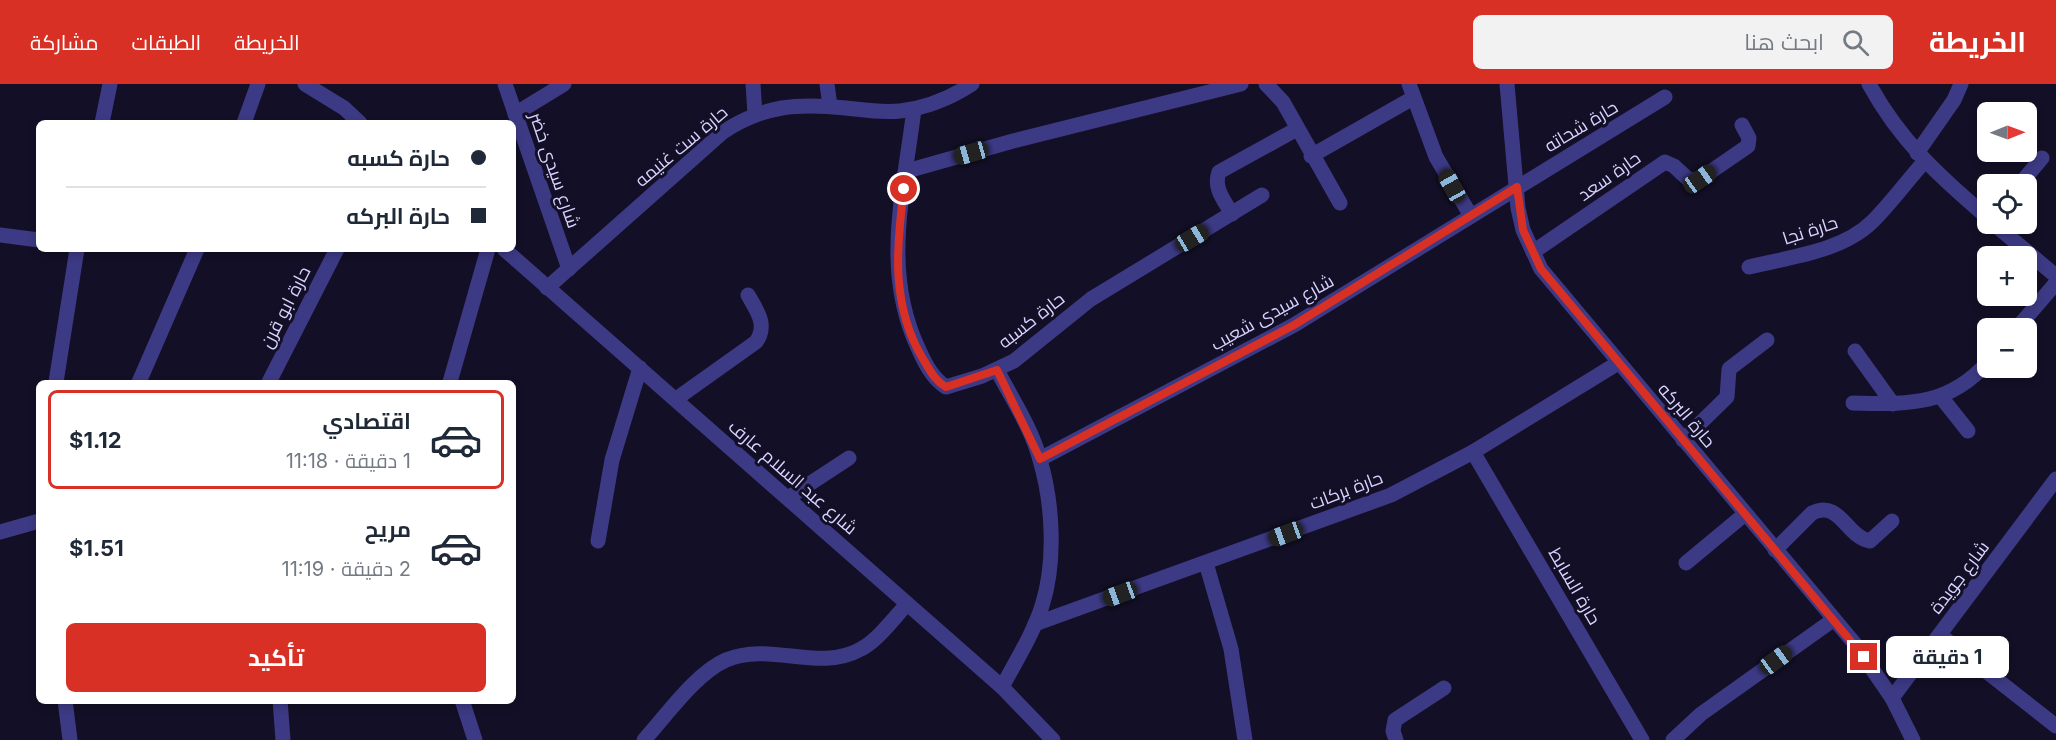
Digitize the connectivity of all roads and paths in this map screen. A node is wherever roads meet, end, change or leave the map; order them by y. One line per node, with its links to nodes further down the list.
1 (110, 84): 20 (street)
2 (258, 84): 21 (street)
3 (305, 84): 22 (street)
4 (505, 84): 18 (street, شارع سيدى خضر)
5 (564, 84): 18 (street)
6 (753, 84): 19 (street)
7 (826, 84): 16 (street)
8 (972, 84): 17 (street, حارة ست غنيمه)
9 (1241, 84): 28 (street)
10 (1266, 84): 24 (street)
11 (1869, 84): 26 (street)
12 (1961, 84): 26 (street, حارة نجا)
13 (1511, 86): 30 (street, حارة البركه)
14 (1411, 91): 25 (street); 35 (street)
15 (1665, 97): 30 (street, حارة شحاته)
16 (830, 106): 17 (street, حارة ست غنيمه); 19 (street, حارة ست غنيمه)
17 (914, 109): 28 (street, حارة كسبه)
18 (515, 114): 46 (street, شارع سيدى خضر)
19 (755, 114): 46 (street, حارة ست غنيمه)
20 (103, 120)
21 (245, 120)
22 (357, 120)
23 (1742, 125): 44 (street, حارة سعد)
24 (1297, 129): 25 (street); 34 (street)
25 (1311, 156): 32 (street)
26 (1920, 158): 33 (street); 45 (street, حارة نجا)
27 (2042, 158): 29 (street)
28 (907, 171): 56 (street, حارة كسبه)
29 (2028, 174)
30 (1517, 187): 35 (street, شارع سيدى شعيب); 44 (street, حارة البركه)
31 (1262, 195): 34 (street, حارة كسبه)
32 (1340, 203)
33 (1977, 208)
34 (1232, 214): 56 (street, حارة كسبه)
35 (1471, 216): 70 (street, شارع سيدى شعيب)
36 (2006, 234): 47 (street)
37 (0, 235): 38 (street)
38 (36, 240)
39 (77, 252): 58 (street)
40 (196, 252): 59 (street)
41 (334, 252): 60 (street, حارة ابو قرن)
42 (487, 252): 61 (street)
43 (507, 252): 49 (street, شارع عبد السلام عارف)
44 (1533, 252): 54 (street, حارة البركه)
45 (1749, 267)
46 (569, 269): 49 (street, حارة ست غنيمه)
47 (2056, 276)
48 (2056, 283): 51 (street)
49 (547, 288): 55 (street, شارع عبد السلام عارف)
50 (748, 295): 63 (street)
51 (2026, 318)
52 (1767, 340): 67 (street)
53 (1855, 351): 65 (street)
54 (1618, 363): 67 (street, حارة البركه); 68 (street, حارة بركات)
55 (640, 368): 63 (street, شارع عبد السلام عارف); 77 (street)
56 (997, 370): 70 (street)
57 (1977, 373): 62 (street)
58 (56, 380)
59 (140, 380)
60 (270, 380)
61 (451, 380)
62 (1941, 397): 65 (street); 66 (street)
63 (676, 399): 72 (street, شارع عبد السلام عارف)
64 (1853, 404): 65 (street)
65 (1893, 404)
66 (1968, 430)
67 (1683, 440): 73 (street, حارة البركه)
68 (1473, 452): 79 (street, حارة بركات); 99 (street, حارة السابط)
69 (849, 458): 72 (street)
70 (1040, 459): 83 (street)
71 (2056, 479): 84 (street, شارع جويدة)
72 (788, 498): 81 (street, شارع عبد السلام عارف)
73 (1744, 514): 78 (street, حارة البركه); 80 (street)
74 (1892, 521): 78 (street)
75 (36, 522): 76 (street)
76 (0, 532)
77 (598, 541)
78 (1775, 550): 82 (street, حارة البركه)
79 (1206, 563): 83 (street, حارة بركات); 97 (street)
80 (1686, 563)
81 (907, 604): 85 (street, شارع عبد السلام عارف); 95 (street)
82 (1833, 620): 87 (street, حارة البركه); 100 (street)
83 (1035, 624): 85 (street)
84 (1940, 635): 87 (street, شارع جويدة); 91 (street)
85 (1002, 687): 96 (street, شارع عبد السلام عارف)
86 (1444, 688): 98 (street)
87 (1892, 698): 101 (street, حارة البركه)
88 (66, 704): 92 (street)
89 (280, 704): 93 (street)
90 (463, 704): 94 (street)
91 (2056, 726)
92 (70, 740)
93 (283, 740)
94 (474, 740)
95 (644, 740)
96 (1053, 740)
97 (1245, 740)
98 (1396, 740)
99 (1642, 740)
100 (1673, 740)
101 (1913, 740)

